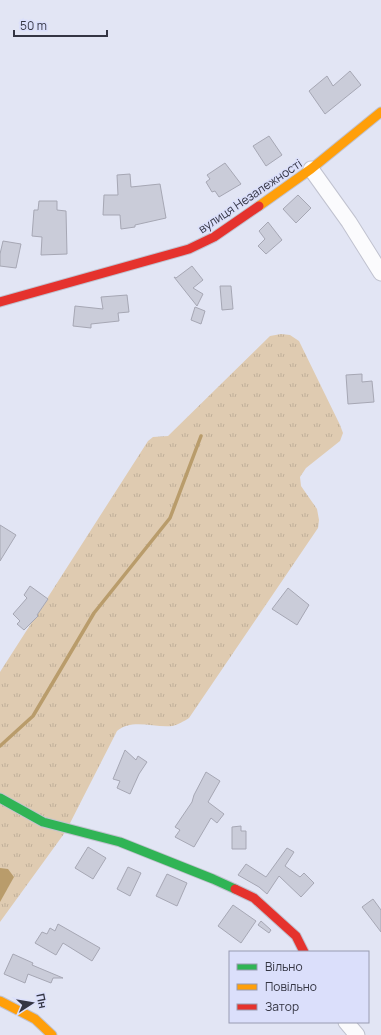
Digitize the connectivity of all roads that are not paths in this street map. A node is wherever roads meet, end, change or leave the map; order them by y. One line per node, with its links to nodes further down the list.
1 (381, 112): 2 (street, вулиця Незалежності)
2 (312, 169): 3 (street); 4 (street, вулиця Незалежності)
3 (381, 273)
4 (0, 302)
5 (0, 798): 6 (street)
6 (304, 951)
7 (0, 1001): 9 (street)
8 (347, 1023): 10 (street)
9 (52, 1035)
10 (357, 1035)

